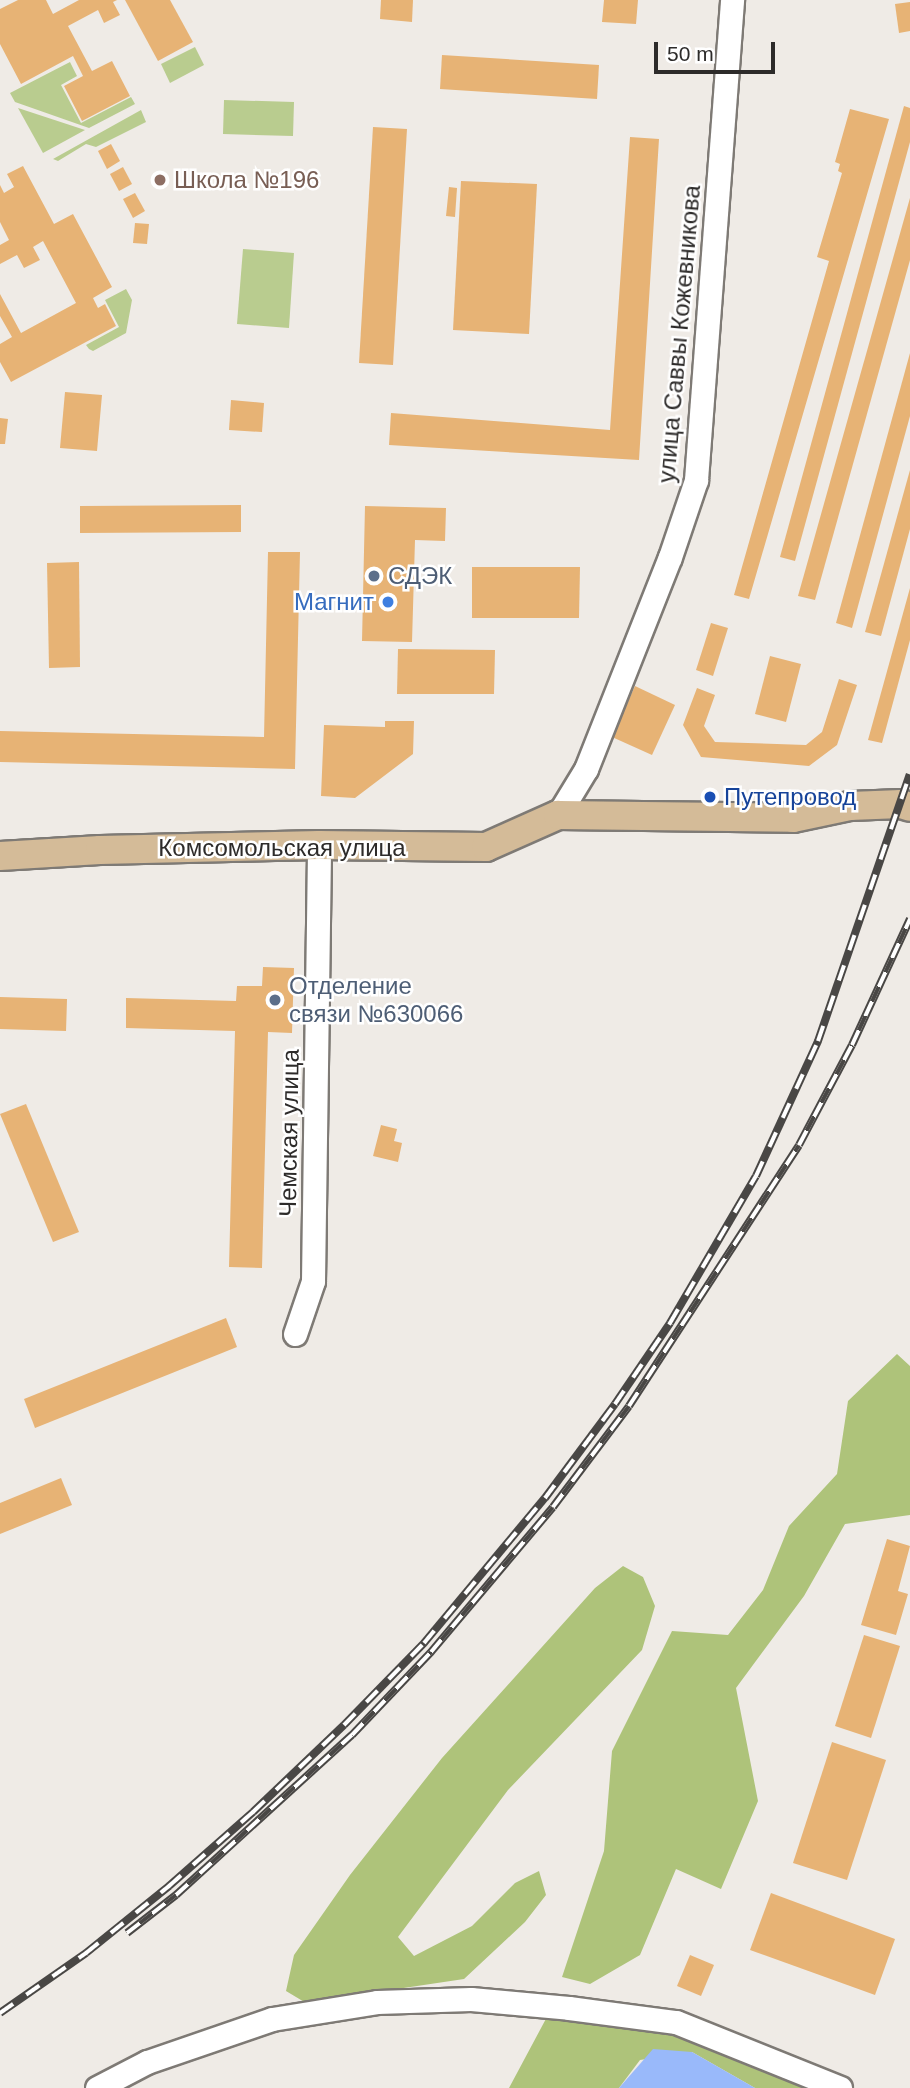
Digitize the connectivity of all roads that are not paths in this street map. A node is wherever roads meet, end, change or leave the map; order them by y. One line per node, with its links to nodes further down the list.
1 (732, 0): 3 (street, улица Саввы Кожевникова)
2 (910, 807): 3 (main road)
3 (558, 815): 4 (main road, Комсомольская улица)
4 (319, 845): 5 (main road, Комсомольская улица); 6 (street, Чемская улица)
5 (0, 856)
6 (295, 1334)
7 (97, 2088): 8 (street)
8 (840, 2088)

